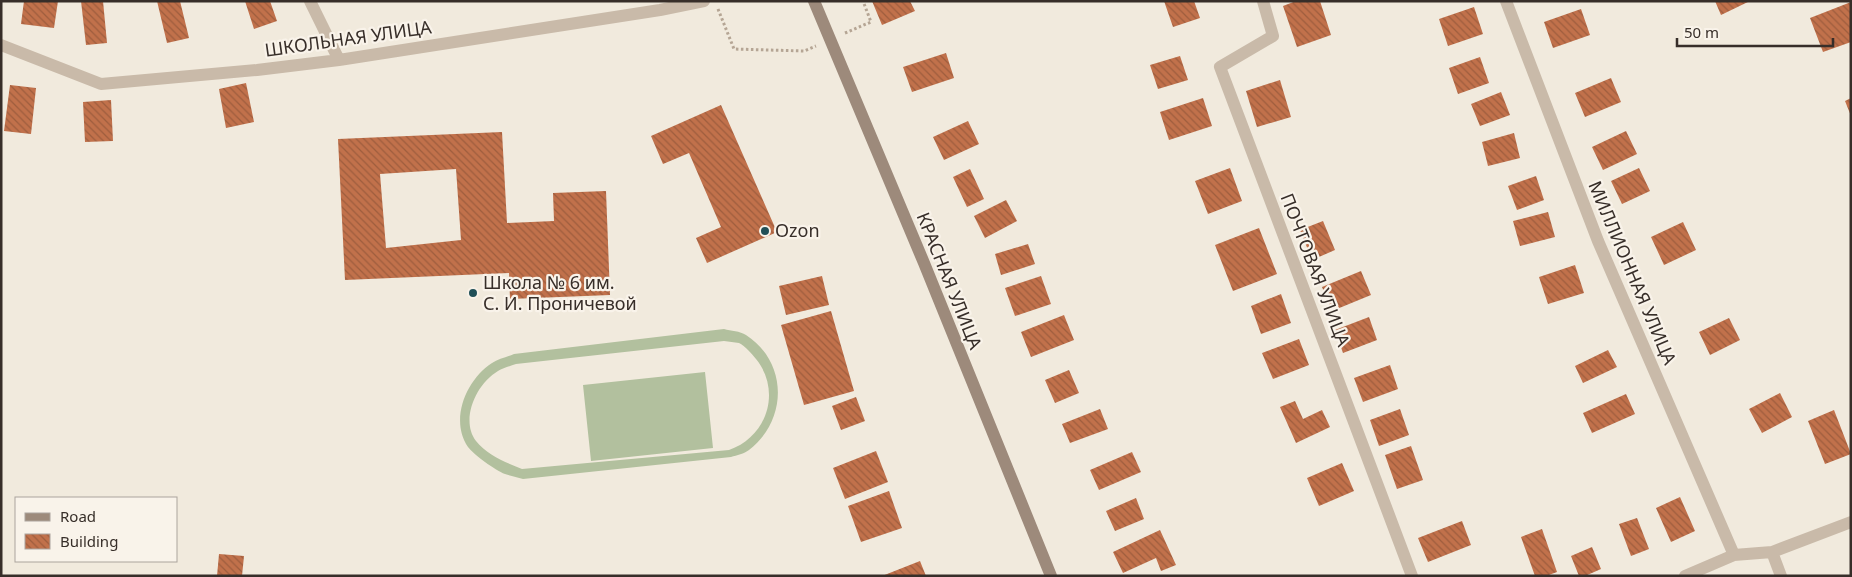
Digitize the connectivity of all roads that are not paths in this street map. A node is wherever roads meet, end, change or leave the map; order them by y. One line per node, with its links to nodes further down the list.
1 (310, 1): 7 (street)
2 (704, 1): 7 (street, ШКОЛЬНАЯ УЛИЦА)
3 (814, 1): 11 (main road, КРАСНАЯ УЛИЦА)
4 (1263, 1): 12 (street, ПОЧТОВАЯ УЛИЦА)
5 (1506, 1): 10 (street, МИЛЛИОННАЯ УЛИЦА)
6 (1, 45): 7 (street, ШКОЛЬНАЯ УЛИЦА)
7 (339, 60)
8 (1851, 522): 9 (street)
9 (1772, 552): 10 (street); 14 (street)
10 (1734, 555): 13 (street)
11 (1051, 576)
12 (1412, 576)
13 (1685, 576)
14 (1781, 576)

